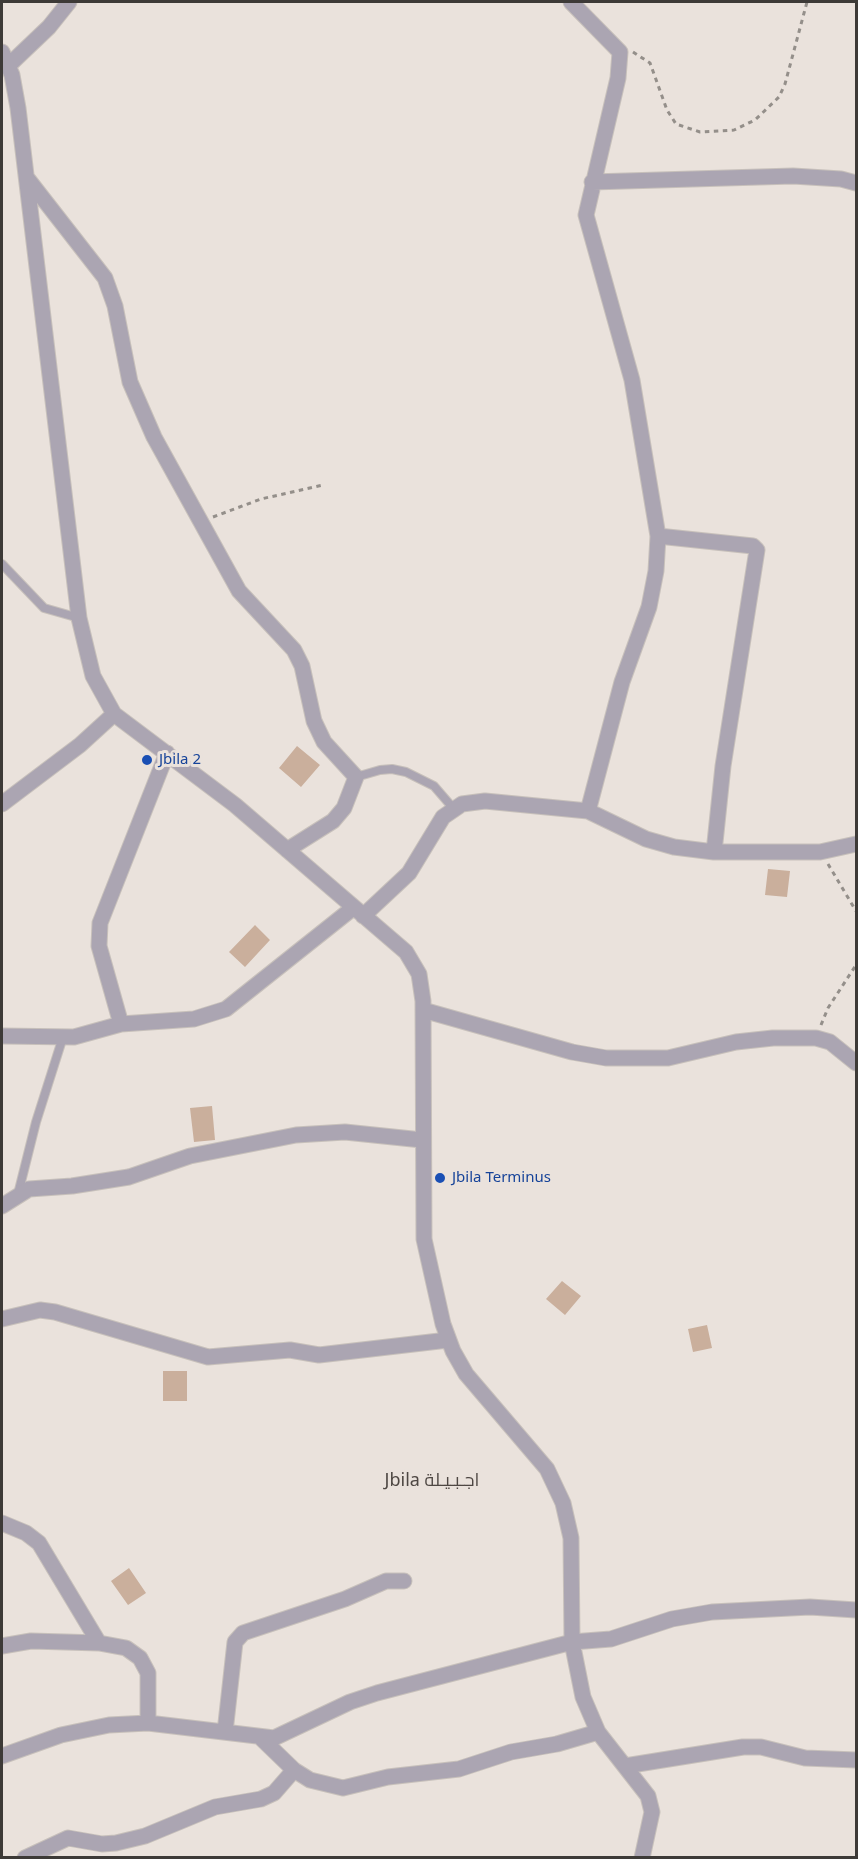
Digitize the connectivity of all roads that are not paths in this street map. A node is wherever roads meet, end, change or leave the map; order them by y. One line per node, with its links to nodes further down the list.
1 (69, 2): 3 (street)
2 (571, 2): 5 (street)
3 (6, 68): 4 (street)
4 (25, 175): 9 (street); 12 (street)
5 (592, 182): 6 (street); 7 (street)
6 (856, 183)
7 (658, 536): 15 (street); 18 (street)
8 (2, 564): 9 (lane)
9 (79, 618): 10 (street)
10 (114, 714): 11 (street); 13 (street)
11 (167, 753): 17 (street); 21 (street)
12 (356, 777): 14 (lane); 17 (street)
13 (2, 804)
14 (453, 808): 15 (street); 19 (street)
15 (588, 811): 18 (street)
16 (856, 844): 18 (street)
17 (287, 850): 19 (street)
18 (714, 852)
19 (358, 912): 20 (street); 21 (street)
20 (423, 1010): 24 (street); 25 (street)
21 (121, 1024): 23 (street)
22 (2, 1036): 23 (street)
23 (63, 1037): 26 (lane)
24 (856, 1063)
25 (422, 1140): 26 (street); 29 (street)
26 (18, 1194): 27 (street)
27 (2, 1206)
28 (2, 1319): 29 (street)
29 (448, 1340): 33 (street)
30 (2, 1523): 34 (street)
31 (404, 1581): 37 (street)
32 (856, 1610): 33 (street)
33 (572, 1642): 38 (street); 39 (street)
34 (99, 1643): 35 (street); 36 (street)
35 (2, 1646)
36 (148, 1724): 37 (street); 40 (street)
37 (225, 1732): 39 (street)
38 (598, 1732): 42 (street); 43 (street)
39 (262, 1739): 43 (street)
40 (2, 1756)
41 (856, 1760): 42 (street)
42 (625, 1766): 45 (street)
43 (294, 1770): 44 (street)
44 (25, 1857)
45 (642, 1857)

